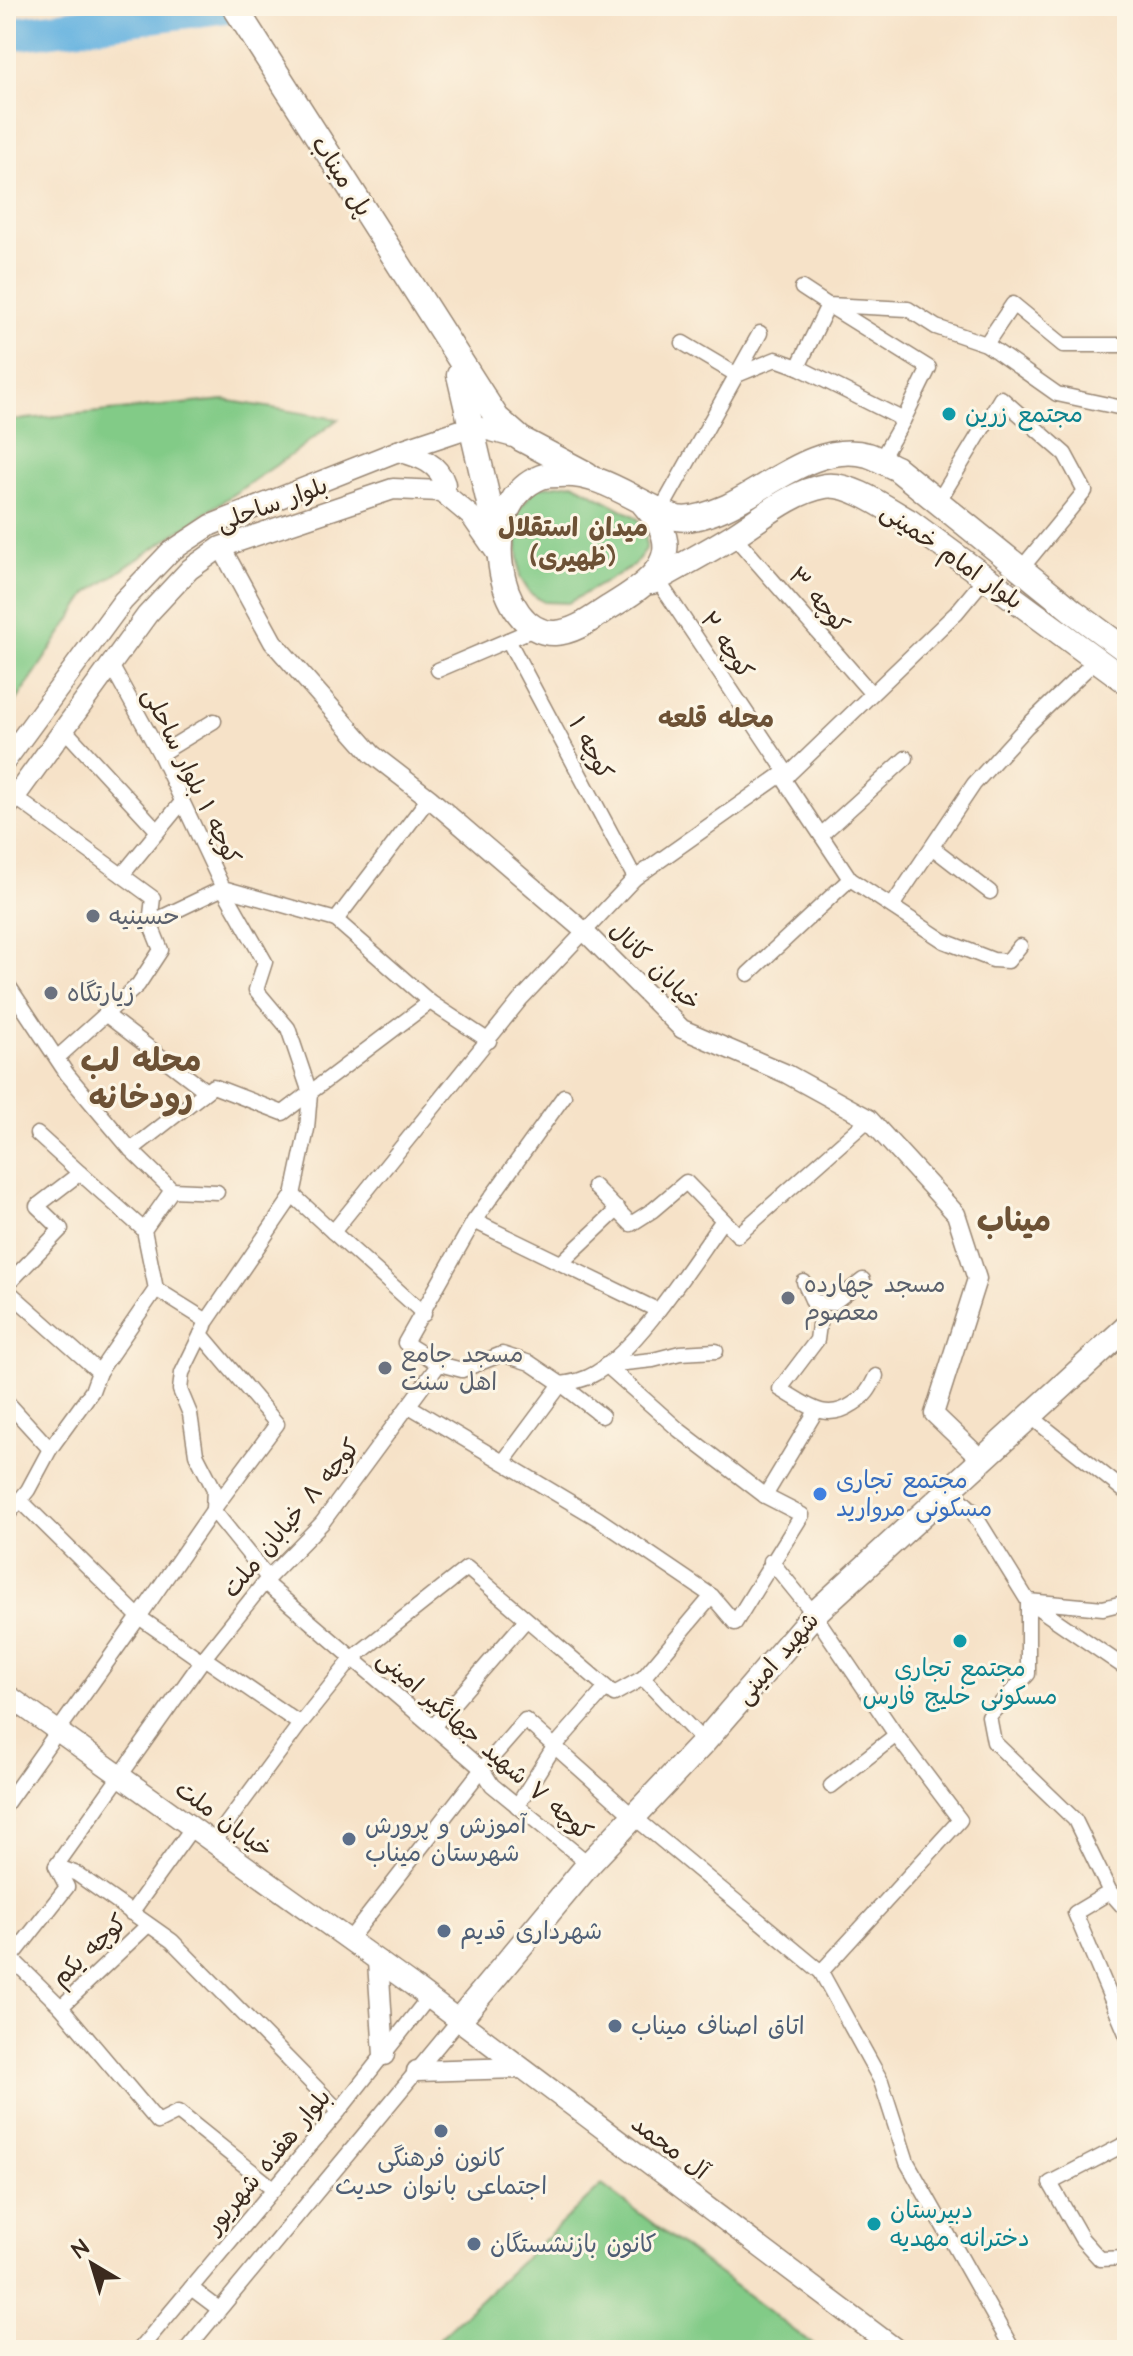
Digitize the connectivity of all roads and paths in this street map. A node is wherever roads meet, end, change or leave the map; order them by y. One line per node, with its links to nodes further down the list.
1 (234, 6): 8 (main road, پل میناب)
2 (802, 288): 3 (street)
3 (828, 305): 6 (street); 9 (street); 12 (street)
4 (760, 333): 10 (street)
5 (683, 343): 10 (street)
6 (986, 344): 7 (street); 11 (street)
7 (1127, 345)
8 (450, 346): 13 (main road); 14 (main road, پل میناب)
9 (798, 367): 10 (street); 12 (street)
10 (737, 375): 20 (street)
11 (1127, 409)
12 (903, 421): 16 (street)
13 (473, 426): 14 (main road); 15 (main road, بلوار ساحلی); 23 (main road)
14 (521, 439): 17 (main road, پل میناب)
15 (398, 451): 18 (main road); 39 (main road, بلوار ساحلی)
16 (880, 461): 19 (main road, بلوار امام خمینی); 20 (main road, بلوار امام خمینی)
17 (592, 477): 20 (main road); 23 (main road)
18 (441, 491): 22 (main road, بلوار ساحلی); 23 (main road)
19 (938, 502): 24 (main road, بلوار امام خمینی); 24 (street)
20 (651, 506): 26 (main road)
21 (734, 536): 25 (main road, بلوار امام خمینی); 26 (main road, بلوار امام خمینی); 34 (street, کوچه ۳)
22 (221, 547): 31 (main road, بلوار ساحلی); 41 (street, خیابان کانال)
23 (500, 551): 27 (main road)
24 (1021, 569): 29 (main road, بلوار امام خمینی)
25 (985, 578): 30 (main road, بلوار امام خمینی); 34 (street)
26 (648, 584): 27 (main road); 40 (street, کوچه ۲)
27 (536, 628): 28 (street)
28 (508, 640): 32 (street); 48 (street, کوچه ۱)
29 (1127, 651)
30 (1097, 659): 33 (main road, بلوار امام خمینی); 46 (street)
31 (111, 665): 36 (main road, بلوار ساحلی); 37 (street, کوچه ۱ بلوار ساحلی)
32 (438, 670)
33 (1127, 682)
34 (871, 693): 40 (street)
35 (214, 721): 37 (street)
36 (64, 729): 43 (main road, بلوار ساحلی); 44 (street)
37 (160, 754): 42 (street, کوچه ۱ بلوار ساحلی)
38 (906, 758): 45 (street)
39 (6, 760)
40 (785, 775): 45 (street, کوچه ۲); 48 (street)
41 (429, 798): 53 (street); 55 (street, خیابان کانال)
42 (182, 802): 44 (street); 50 (street, کوچه ۱ بلوار ساحلی)
43 (10, 803): 47 (street)
44 (157, 830): 47 (street)
45 (821, 835): 49 (street, کوچه ۲)
46 (933, 848): 51 (street); 52 (street)
47 (122, 875): 54 (street)
48 (635, 878): 55 (street)
49 (850, 879): 52 (street); 57 (street)
50 (223, 888): 53 (street, کوچه ۱ بلوار ساحلی); 54 (street); 64 (street)
51 (990, 892)
52 (892, 906): 56 (street)
53 (336, 920): 59 (street)
54 (150, 923): 60 (street)
55 (584, 931): 61 (street); 66 (street, خیابان کانال)
56 (1020, 946)
57 (748, 974)
58 (6, 982): 62 (street)
59 (430, 1002): 61 (street); 64 (street)
60 (105, 1014): 62 (street); 63 (street)
61 (489, 1041): 78 (street)
62 (57, 1058): 68 (street)
63 (206, 1091): 64 (street); 68 (street)
64 (310, 1093): 73 (street)
65 (564, 1096): 76 (street)
66 (869, 1119): 75 (street); 101 (street, خیابان کانال)
67 (37, 1134): 69 (street)
68 (131, 1150): 71 (street)
69 (80, 1173): 77 (street); 82 (street)
70 (594, 1186): 74 (street)
71 (172, 1190): 72 (street); 77 (street)
72 (217, 1192)
73 (293, 1195): 78 (street); 87 (street)
74 (618, 1209): 75 (street); 79 (street)
75 (723, 1220): 85 (street)
76 (474, 1221): 79 (street); 86 (street)
77 (144, 1230): 83 (street)
78 (333, 1232): 86 (street)
79 (561, 1263): 85 (street)
80 (863, 1280): 84 (street)
81 (804, 1282): 84 (street)
82 (6, 1288): 92 (street)
83 (156, 1289): 87 (street); 92 (street)
84 (813, 1302): 97 (street)
85 (657, 1310): 91 (street)
86 (424, 1314): 90 (street)
87 (204, 1327): 107 (street); 107 (street)
88 (1127, 1327): 98 (main road, شهید امینی)
89 (716, 1351): 91 (street)
90 (439, 1364): 94 (street); 96 (street, کوچه ۸ خیابان ملت)
91 (606, 1365): 94 (street); 105 (street)
92 (99, 1372): 100 (street)
93 (876, 1376): 97 (street)
94 (561, 1384): 99 (street); 102 (street)
95 (7, 1402): 100 (street)
96 (409, 1406): 102 (street); 110 (street, کوچه ۸ خیابان ملت)
97 (816, 1411): 105 (street)
98 (1029, 1415): 101 (main road, شهید امینی); 104 (street)
99 (602, 1416)
100 (50, 1449): 106 (street)
101 (981, 1459): 103 (main road, شهید امینی)
102 (503, 1462): 111 (street)
103 (949, 1488): 112 (street); 114 (main road, شهید امینی)
104 (1127, 1493)
105 (765, 1496): 109 (street)
106 (20, 1500): 108 (street); 115 (street)
107 (213, 1510): 110 (street, کوچه ۷ شهید جهانگیر امینی); 115 (street)
108 (6, 1517)
109 (771, 1561): 111 (street); 114 (street)
110 (266, 1580): 117 (street, کوچه ۷ شهید جهانگیر امینی); 118 (street, کوچه ۸ خیابان ملت)
111 (712, 1596): 120 (street)
112 (1028, 1601): 113 (street); 119 (street); 139 (street)
113 (1127, 1602)
114 (814, 1614): 126 (street); 127 (main road, شهید امینی)
115 (139, 1617): 118 (street); 125 (street)
116 (526, 1620): 117 (street); 121 (street); 124 (street)
117 (353, 1658): 123 (street); 124 (street, کوچه ۷ شهید جهانگیر امینی)
118 (203, 1659): 123 (street); 130 (street, کوچه ۸ خیابان ملت)
119 (1127, 1669)
120 (643, 1678): 121 (street); 127 (street)
121 (606, 1688): 128 (street)
122 (6, 1694): 125 (main road, خیابان ملت)
123 (300, 1724): 136 (street)
124 (433, 1727): 129 (street, کوچه ۷ شهید جهانگیر امینی)
125 (58, 1731): 130 (main road, خیابان ملت); 132 (street)
126 (896, 1735): 131 (street); 146 (street)
127 (704, 1742): 134 (main road, شهید امینی)
128 (554, 1747): 129 (street); 133 (street); 134 (street)
129 (482, 1769): 133 (street, کوچه ۷ شهید جهانگیر امینی); 143 (street)
130 (120, 1776): 135 (main road, خیابان ملت); 138 (street, کوچه ۸ خیابان ملت)
131 (831, 1786)
132 (6, 1804)
133 (517, 1806): 137 (street, کوچه ۷ شهید جهانگیر امینی)
134 (634, 1817): 137 (main road, شهید امینی); 146 (street)
135 (192, 1828): 136 (main road, خیابان ملت); 141 (street)
136 (213, 1842): 143 (main road, خیابان ملت)
137 (589, 1864): 149 (main road, شهید امینی)
138 (56, 1866): 141 (street); 144 (street)
139 (1110, 1892): 140 (street); 150 (street)
140 (1127, 1911)
141 (131, 1913): 142 (street)
142 (147, 1926): 148 (street, کوچه یکم); 154 (street)
143 (349, 1940): 145 (main road, خیابان ملت)
144 (9, 1955): 148 (street)
145 (378, 1961): 147 (main road, خیابان ملت); 151 (main road)
146 (821, 1972): 163 (street)
147 (420, 1992): 149 (main road, آل محمد); 151 (street, بلوار هفده شهریور)
148 (61, 2007): 156 (street)
149 (459, 2020): 152 (main road, آل محمد); 153 (street)
150 (1127, 2036)
151 (384, 2055): 154 (street, بلوار هفده شهریور)
152 (521, 2068): 153 (main road); 162 (main road, آل محمد)
153 (417, 2071): 159 (street)
154 (339, 2111): 156 (street, بلوار هفده شهریور)
155 (1127, 2143): 157 (street)
156 (274, 2189): 158 (street, بلوار هفده شهریور)
157 (1127, 2258)
158 (191, 2288): 159 (street); 160 (street, بلوار هفده شهریور)
159 (219, 2309): 161 (street)
160 (139, 2350)
161 (186, 2350)
162 (897, 2350)
163 (1013, 2350)

